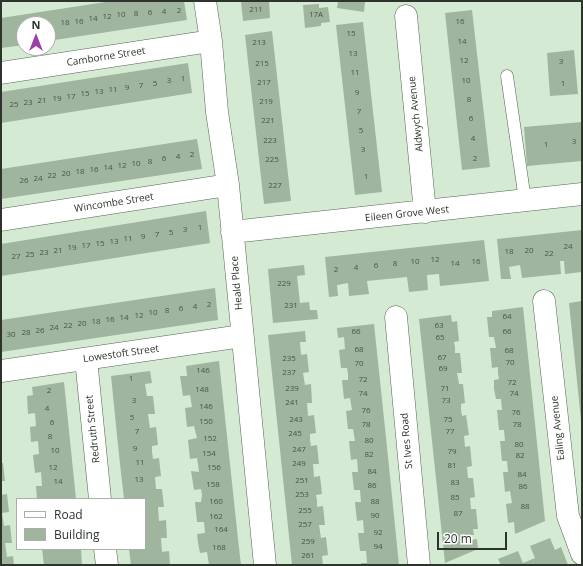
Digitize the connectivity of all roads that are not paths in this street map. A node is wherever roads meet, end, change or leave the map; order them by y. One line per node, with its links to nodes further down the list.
1 (205, 1): 3 (street, Heald Place)
2 (406, 16): 9 (street, Aldwych Avenue)
3 (211, 41): 4 (street, Camborne Street); 6 (street, Heald Place)
4 (1, 73)
5 (507, 76): 8 (lane)
6 (228, 185): 10 (street, Wincombe Street); 11 (street, Heald Place)
7 (582, 194): 8 (street, Eileen Grove West)
8 (525, 200): 9 (street, Eileen Grove West)
9 (425, 212): 11 (street, Eileen Grove West)
10 (1, 220)
11 (232, 232): 14 (street, Heald Place)
12 (544, 301): 19 (street, Ealing Avenue)
13 (396, 317): 22 (street, St Ives Road)
14 (242, 336): 15 (street, Lowestoft Street); 21 (street, Heald Place)
15 (86, 359): 16 (street, Lowestoft Street); 17 (street, Redruth Street)
16 (1, 371)
17 (100, 498)
18 (105, 550): 20 (street)
19 (582, 554)
20 (107, 565)
21 (265, 565)
22 (419, 565)

